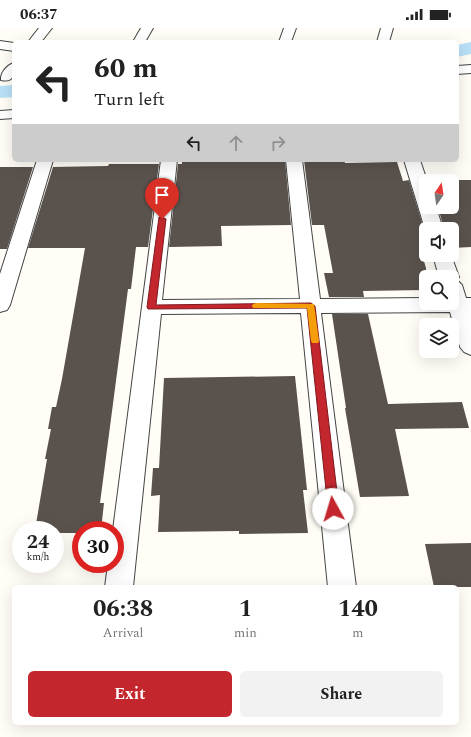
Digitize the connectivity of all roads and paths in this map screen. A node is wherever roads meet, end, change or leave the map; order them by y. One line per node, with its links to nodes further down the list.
1 (46, 28): 5 (street)
2 (147, 28): 6 (street)
3 (290, 28): 7 (street)
4 (388, 28): 8 (street)
5 (36, 40)
6 (140, 40)
7 (286, 40)
8 (384, 40)
9 (0, 45): 10 (street)
10 (12, 47)
11 (471, 69): 12 (street)
12 (459, 70)
13 (12, 114): 14 (street)
14 (0, 115)
15 (43, 162): 21 (street)
16 (169, 162): 24 (street)
17 (294, 162): 23 (street)
18 (413, 162): 19 (street)
19 (419, 182)
20 (459, 296): 22 (street)
21 (0, 305)
22 (465, 305): 23 (street); 25 (street)
23 (311, 306): 24 (street); 27 (street)
24 (151, 307): 26 (street)
25 (471, 347)
26 (119, 585)
27 (342, 585)

